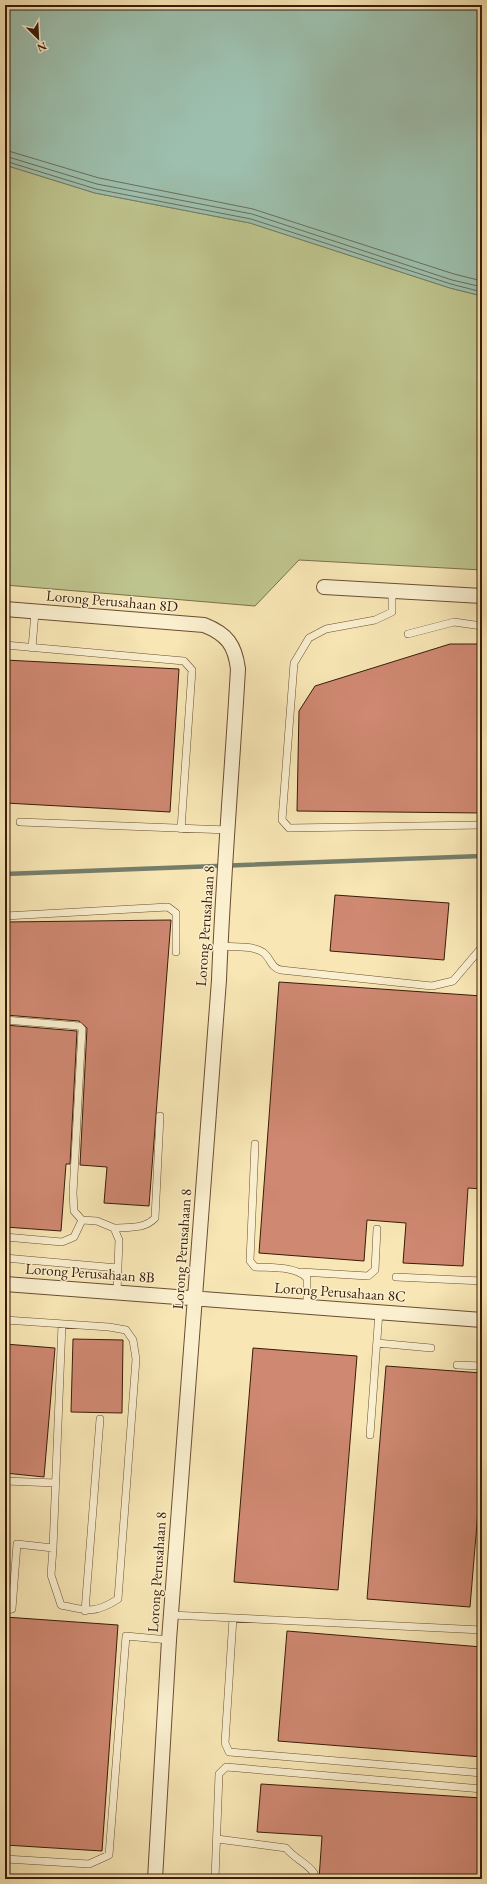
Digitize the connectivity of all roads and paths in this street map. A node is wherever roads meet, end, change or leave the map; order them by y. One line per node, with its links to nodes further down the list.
1 (324, 587): 2 (street)
2 (392, 591): 3 (street); 12 (lane)
3 (482, 596)
4 (5, 609): 5 (street, Lorong Perusahaan 8D)
5 (35, 612): 7 (street, Lorong Perusahaan 8D); 10 (lane)
6 (482, 626): 8 (lane)
7 (216, 630): 14 (street, Lorong Perusahaan 8)
8 (408, 634)
9 (5, 645): 10 (lane)
10 (32, 648): 13 (lane)
11 (20, 822): 13 (lane)
12 (482, 826)
13 (181, 829): 14 (lane)
14 (228, 830): 16 (street, Lorong Perusahaan 8)
15 (5, 916): 18 (lane)
16 (220, 946): 17 (lane); 33 (street, Lorong Perusahaan 8)
17 (482, 947)
18 (176, 952)
19 (5, 1020): 22 (lane)
20 (160, 1116): 23 (lane)
21 (255, 1144): 28 (lane)
22 (82, 1220): 23 (lane); 25 (lane)
23 (114, 1228): 27 (lane)
24 (377, 1229): 28 (lane)
25 (5, 1237)
26 (5, 1258): 27 (lane)
27 (118, 1268): 32 (lane)
28 (301, 1272): 34 (lane)
29 (396, 1277): 30 (lane)
30 (482, 1281)
31 (5, 1284): 32 (street, Lorong Perusahaan 8B)
32 (117, 1292): 33 (street, Lorong Perusahaan 8B)
33 (196, 1298): 34 (street, Lorong Perusahaan 8C); 50 (street, Lorong Perusahaan 8)
34 (307, 1306): 35 (street, Lorong Perusahaan 8C)
35 (380, 1312): 37 (street, Lorong Perusahaan 8C); 39 (lane)
36 (5, 1320): 38 (lane)
37 (482, 1320)
38 (62, 1324): 46 (lane); 48 (lane)
39 (377, 1343): 40 (lane); 44 (lane)
40 (432, 1348)
41 (457, 1365): 42 (lane)
42 (482, 1366)
43 (100, 1419): 48 (lane)
44 (370, 1435)
45 (5, 1481): 46 (lane)
46 (56, 1483): 47 (lane)
47 (53, 1548): 48 (lane); 49 (lane)
48 (85, 1610)
49 (5, 1611)
50 (171, 1615): 51 (lane); 53 (street, Lorong Perusahaan 8)
51 (233, 1618): 52 (lane); 54 (lane)
52 (482, 1630)
53 (169, 1640): 57 (lane); 58 (street, Lorong Perusahaan 8)
54 (482, 1772)
55 (482, 1789): 56 (lane)
56 (217, 1839): 59 (lane); 60 (lane)
57 (5, 1859)
58 (155, 1879)
59 (215, 1879)
60 (314, 1879)

